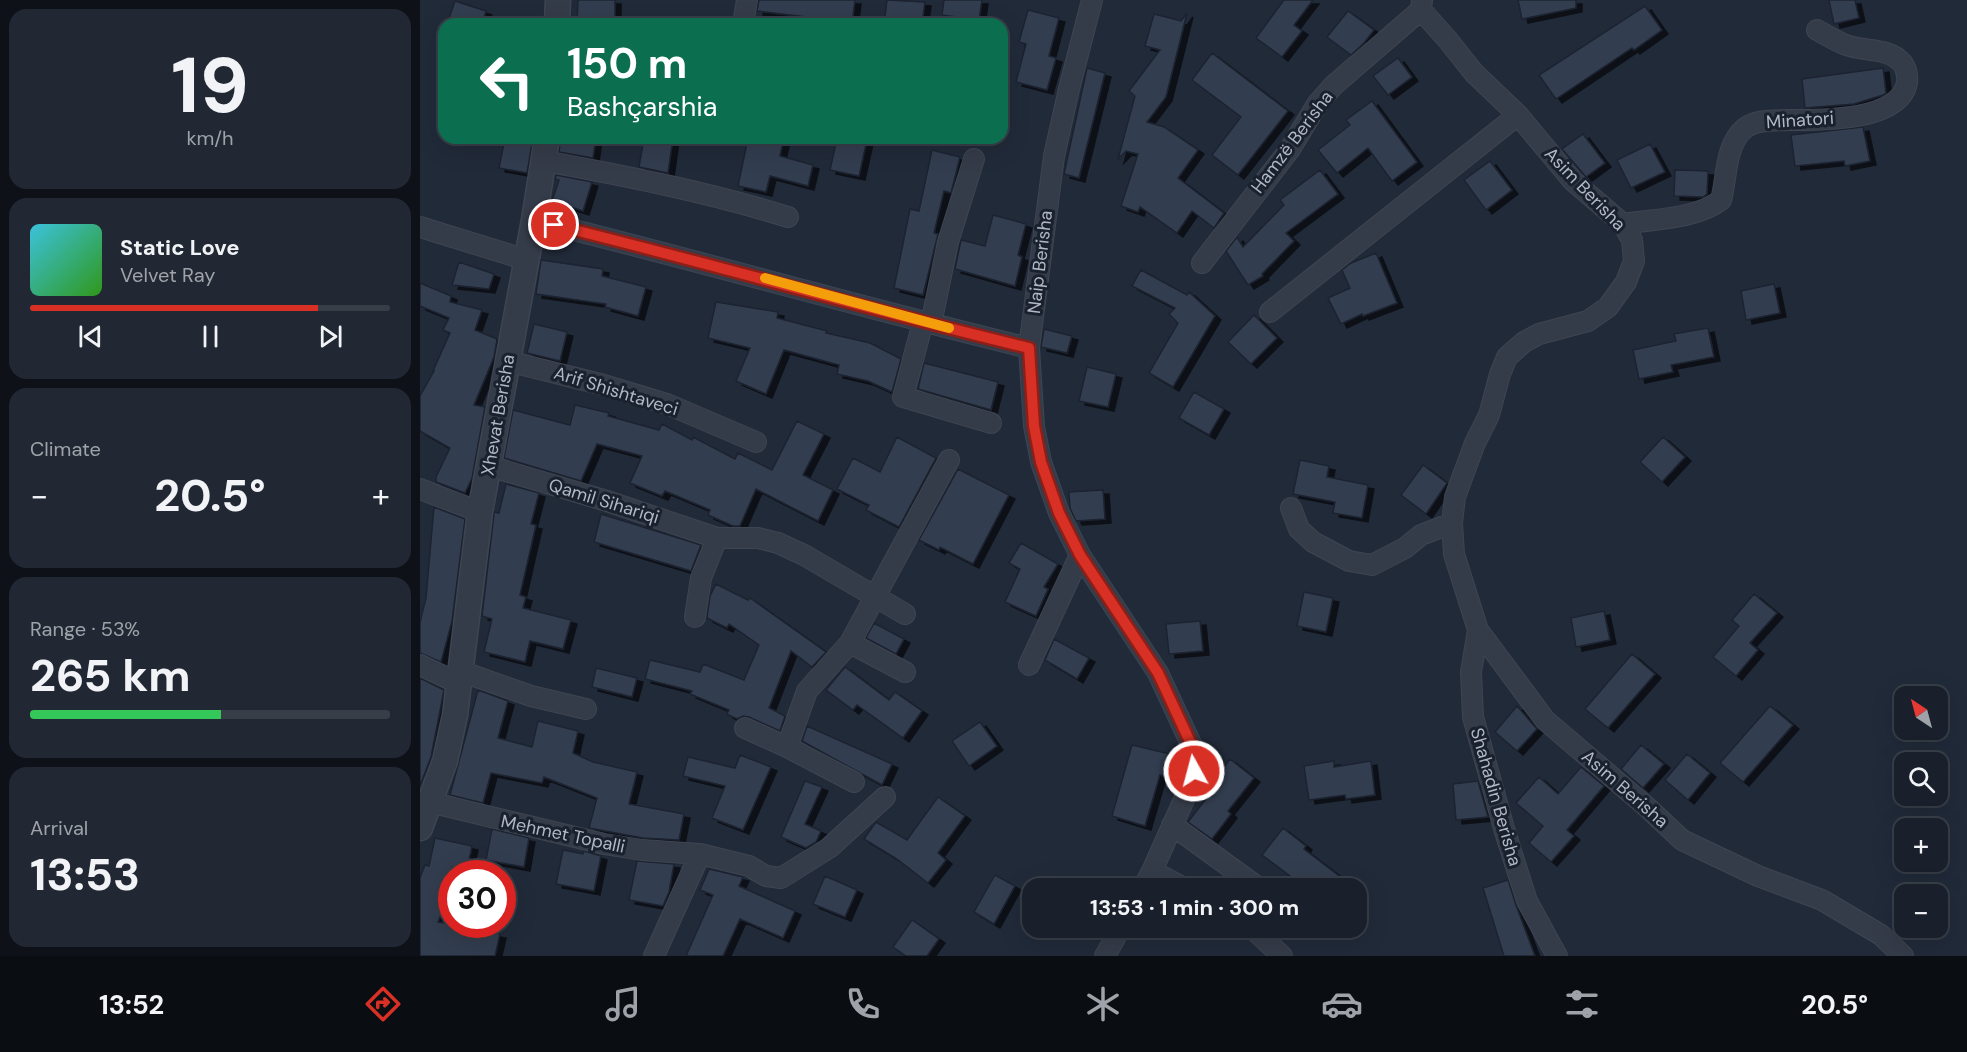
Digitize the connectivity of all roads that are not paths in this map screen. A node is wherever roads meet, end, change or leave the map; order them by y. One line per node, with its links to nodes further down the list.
1 (558, 0): 5 (street)
2 (747, 0): 6 (street)
3 (1092, 0): 19 (street, Naip Berisha)
4 (1421, 5): 8 (street, Asim Berisha); 16 (street, Hamzë Berisha)
5 (557, 18)
6 (744, 18)
7 (1817, 30): 13 (street, Minatori)
8 (1518, 115): 13 (street, Asim Berisha); 17 (street)
9 (545, 150): 11 (street, Xhevat Berisha); 12 (street, Xhevat Berisha)
10 (974, 159): 18 (street)
11 (788, 217)
12 (534, 220): 15 (street, Xhevat Berisha); 18 (street)
13 (1623, 224): 28 (street, Asim Berisha)
14 (420, 227): 15 (street)
15 (527, 260): 20 (street, Xhevat Berisha)
16 (1202, 263)
17 (1270, 312)
18 (927, 323): 19 (street); 21 (street)
19 (1029, 348): 30 (street, Naip Berisha)
20 (507, 361): 22 (street, Arif Shishtaveci); 24 (street, Xhevat Berisha)
21 (991, 423)
22 (756, 442)
23 (949, 460): 31 (street)
24 (489, 466): 27 (street, Xhevat Berisha); 29 (street, Qamil Sihariqi)
25 (420, 489): 27 (street)
26 (1291, 508): 28 (street)
27 (480, 512): 39 (street, Xhevat Berisha)
28 (1452, 523): 34 (street, Asim Berisha)
29 (717, 538): 31 (street, Qamil Sihariqi); 33 (street)
30 (1080, 555): 37 (street); 46 (street, Naip Berisha)
31 (876, 596): 32 (street, Qamil Sihariqi); 35 (street)
32 (905, 614)
33 (695, 617)
34 (1478, 630): 56 (street, Shahadin Berisha); 57 (street, Asim Berisha)
35 (850, 643): 38 (street); 42 (street)
36 (420, 665): 39 (street)
37 (1029, 665)
38 (905, 672)
39 (459, 677): 40 (street); 45 (street, Xhevat Berisha)
40 (586, 709)
41 (746, 728): 42 (street)
42 (788, 747): 43 (street)
43 (854, 782)
44 (885, 797): 48 (street, Mehmet Topalli)
45 (429, 802): 47 (street, Xhevat Berisha); 48 (street, Mehmet Topalli)
46 (1172, 825): 49 (street, Naip Berisha); 50 (street)
47 (420, 828)
48 (700, 854): 53 (street)
49 (1148, 878)
50 (1245, 878)
51 (1115, 938): 54 (street)
52 (1263, 938): 55 (street)
53 (654, 956)
54 (1105, 956)
55 (1282, 956)
56 (1557, 956)
57 (1903, 956)

